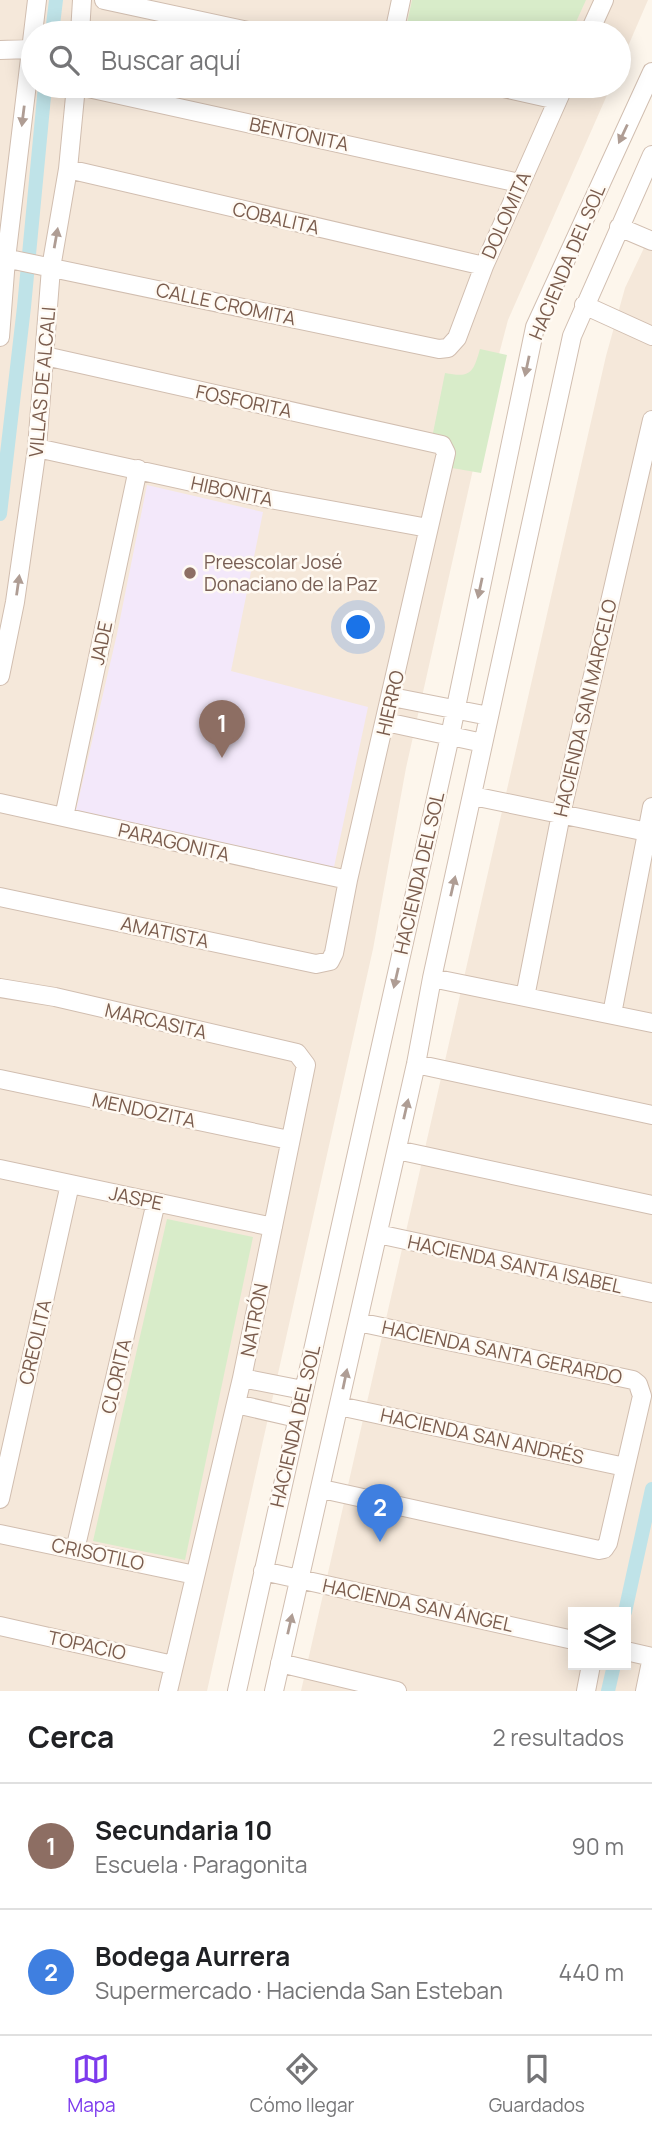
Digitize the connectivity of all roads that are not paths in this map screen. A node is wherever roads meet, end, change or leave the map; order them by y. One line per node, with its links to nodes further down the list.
1 (37, 0): 6 (street)
2 (82, 0): 7 (street)
3 (104, 0): 8 (street)
4 (401, 0): 9 (street)
5 (604, 0): 10 (street)
6 (34, 21)
7 (81, 21)
8 (201, 21)
9 (397, 21)
10 (594, 21)
11 (21, 49): 12 (street)
12 (0, 50)
13 (652, 72): 39 (street, HACIENDA DEL SOL, one-way to 39)
14 (21, 98): 19 (street, one-way to 19)
15 (76, 98): 20 (street, VILLAS DE ALCALI)
16 (132, 98): 21 (street, BENTONITA)
17 (559, 98): 21 (street, DOLOMITA)
18 (652, 155): 22 (street, HACIENDA DEL SOL)
19 (9, 157): 24 (street)
20 (68, 169): 25 (street, COBALITA); 26 (street, VILLAS DE ALCALI, one-way to 20)
21 (519, 183): 25 (street, DOLOMITA)
22 (619, 227): 23 (street); 27 (street, HACIENDA DEL SOL)
23 (652, 242)
24 (7, 259): 26 (street, CALLE CROMITA); 29 (street)
25 (484, 266): 30 (street, DOLOMITA)
26 (47, 267): 30 (street, CALLE CROMITA); 31 (street, VILLAS DE ALCALI)
27 (584, 305): 28 (street); 40 (street, HACIENDA DEL SOL)
28 (652, 336)
29 (0, 337)
30 (452, 345)
31 (45, 356): 33 (street, FOSFORITA); 34 (street, VILLAS DE ALCALI)
32 (652, 420): 47 (street, HACIENDA SAN MARCELO)
33 (442, 445): 36 (street, HIERRO)
34 (37, 448): 35 (street, HIBONITA); 37 (street, VILLAS DE ALCALI, one-way to 34)
35 (138, 470): 36 (street, HIBONITA); 48 (street, JADE)
36 (428, 528): 38 (street, HIERRO)
37 (0, 676)
38 (392, 697): 39 (street); 41 (street, HIERRO)
39 (455, 709): 40 (street); 42 (street, HACIENDA DEL SOL)
40 (489, 716): 43 (street, HACIENDA DEL SOL)
41 (386, 722): 42 (street); 50 (street, HIERRO)
42 (450, 736): 43 (street); 73 (street, HACIENDA DEL SOL, one-way to 73)
43 (483, 743): 44 (street, HACIENDA DEL SOL)
44 (473, 796): 47 (street); 53 (street, HACIENDA DEL SOL, one-way to 44)
45 (0, 803): 48 (street, PARAGONITA)
46 (652, 807): 49 (street)
47 (561, 814): 49 (street); 55 (street, HACIENDA SAN MARCELO)
48 (64, 817): 50 (street, PARAGONITA)
49 (649, 832): 56 (street)
50 (348, 880): 52 (street, HIERRO)
51 (0, 897): 52 (street, AMATISTA)
52 (330, 961)
53 (432, 978): 55 (street); 58 (street, HACIENDA DEL SOL)
54 (0, 988): 59 (street, MARCASITA)
55 (525, 997): 56 (street)
56 (612, 1014): 57 (street)
57 (652, 1023)
58 (416, 1064): 61 (street); 63 (street, HACIENDA DEL SOL, one-way to 58)
59 (306, 1065): 62 (street, NATRÓN)
60 (0, 1079): 62 (street, MENDOZITA)
61 (652, 1115)
62 (289, 1140): 68 (street, NATRÓN)
63 (397, 1150): 67 (street); 69 (street, HACIENDA DEL SOL)
64 (0, 1169): 65 (street, JASPE)
65 (70, 1184): 66 (street, JASPE); 79 (street, CREOLITA)
66 (156, 1202): 68 (street, JASPE); 81 (street, CLORITA)
67 (652, 1205)
68 (273, 1227): 72 (street, NATRÓN)
69 (378, 1234): 70 (street, HACIENDA SANTA ISABEL); 71 (street, HACIENDA DEL SOL)
70 (652, 1293)
71 (358, 1322): 75 (street, HACIENDA DEL SOL, one-way to 71); 77 (street, HACIENDA SANTA GERARDO)
72 (242, 1378): 73 (street); 74 (street, NATRÓN)
73 (303, 1390): 76 (street, HACIENDA DEL SOL)
74 (236, 1404): 76 (street); 83 (street, NATRÓN)
75 (339, 1406): 77 (street, HACIENDA SAN ANDRÉS); 78 (street, HACIENDA DEL SOL)
76 (297, 1418): 82 (street, HACIENDA DEL SOL)
77 (625, 1466): 78 (street)
78 (321, 1489): 84 (street, HACIENDA DEL SOL)
79 (0, 1499)
80 (0, 1534): 81 (street, CRISOTILO)
81 (75, 1550): 83 (street, CRISOTILO)
82 (263, 1571): 84 (street, HACIENDA SAN ÁNGEL); 93 (street, HACIENDA DEL SOL)
83 (195, 1575): 90 (street, NATRÓN)
84 (300, 1579): 86 (street, HACIENDA SAN ÁNGEL); 89 (street, HACIENDA DEL SOL, one-way to 84)
85 (0, 1626): 90 (street, TOPACIO)
86 (568, 1639)
87 (631, 1652): 88 (street)
88 (649, 1656): 97 (street)
89 (281, 1664): 94 (street, HACIENDA DEL SOL); 95 (street)
90 (173, 1665): 92 (street, NATRÓN)
91 (591, 1670): 96 (street)
92 (168, 1691)
93 (237, 1691)
94 (274, 1691)
95 (397, 1691)
96 (586, 1691)
97 (645, 1691)

